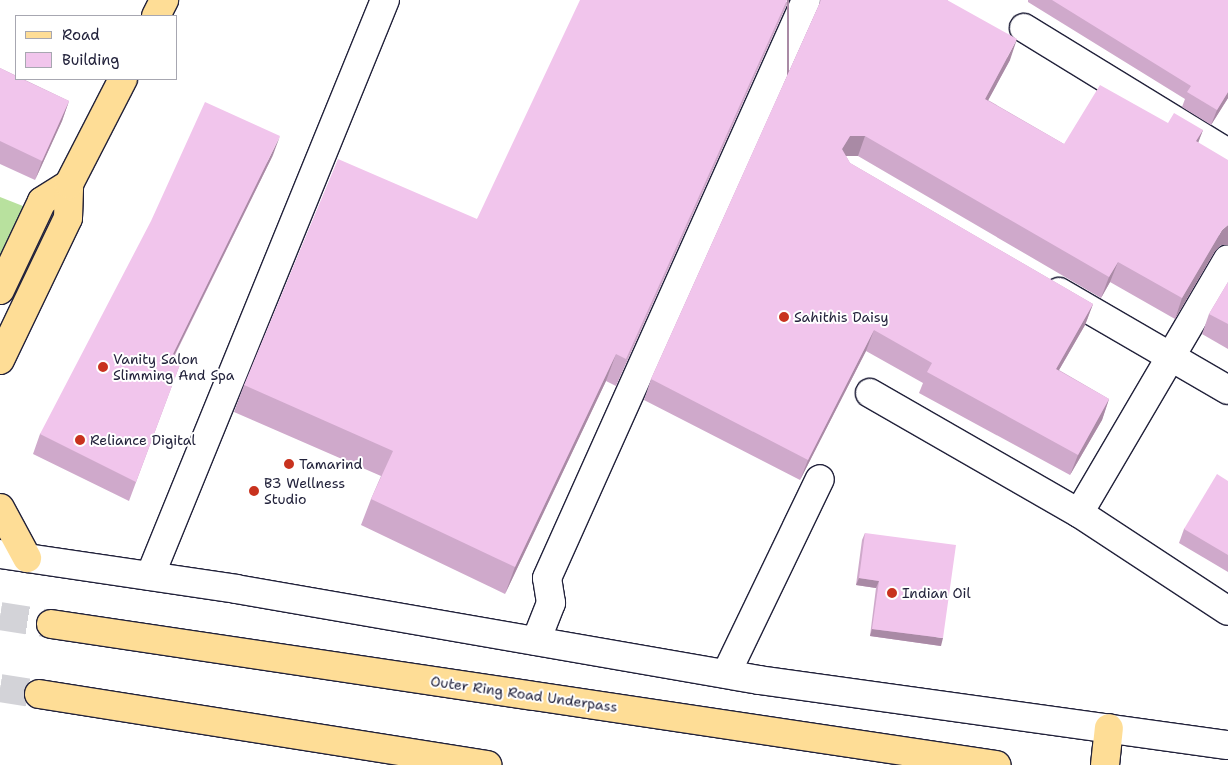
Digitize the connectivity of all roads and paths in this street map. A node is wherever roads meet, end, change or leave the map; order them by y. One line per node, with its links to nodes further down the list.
1 (164, 0): 4 (main road)
2 (385, 0): 21 (street)
3 (806, 0): 24 (street)
4 (156, 15)
5 (1024, 28): 7 (street)
6 (122, 80): 8 (main road)
7 (1228, 154)
8 (69, 184): 11 (main road); 13 (main road)
9 (1228, 259): 12 (street)
10 (1036, 278): 12 (street)
11 (0, 290)
12 (1171, 357): 14 (street); 18 (street)
13 (0, 360)
14 (1228, 390)
15 (870, 393): 18 (street)
16 (820, 479): 25 (street)
17 (0, 508): 20 (main road)
18 (1079, 514): 22 (street)
19 (0, 554): 20 (street)
20 (27, 558): 21 (street)
21 (150, 576): 24 (street)
22 (1228, 611)
23 (51, 624): 30 (main road, Outer Ring Road Underpass)
24 (536, 641): 25 (street)
25 (726, 674): 27 (street)
26 (39, 694): 29 (main road)
27 (1109, 728): 28 (street); 31 (main road)
28 (1228, 745)
29 (487, 765)
30 (997, 765)
31 (1105, 765)

